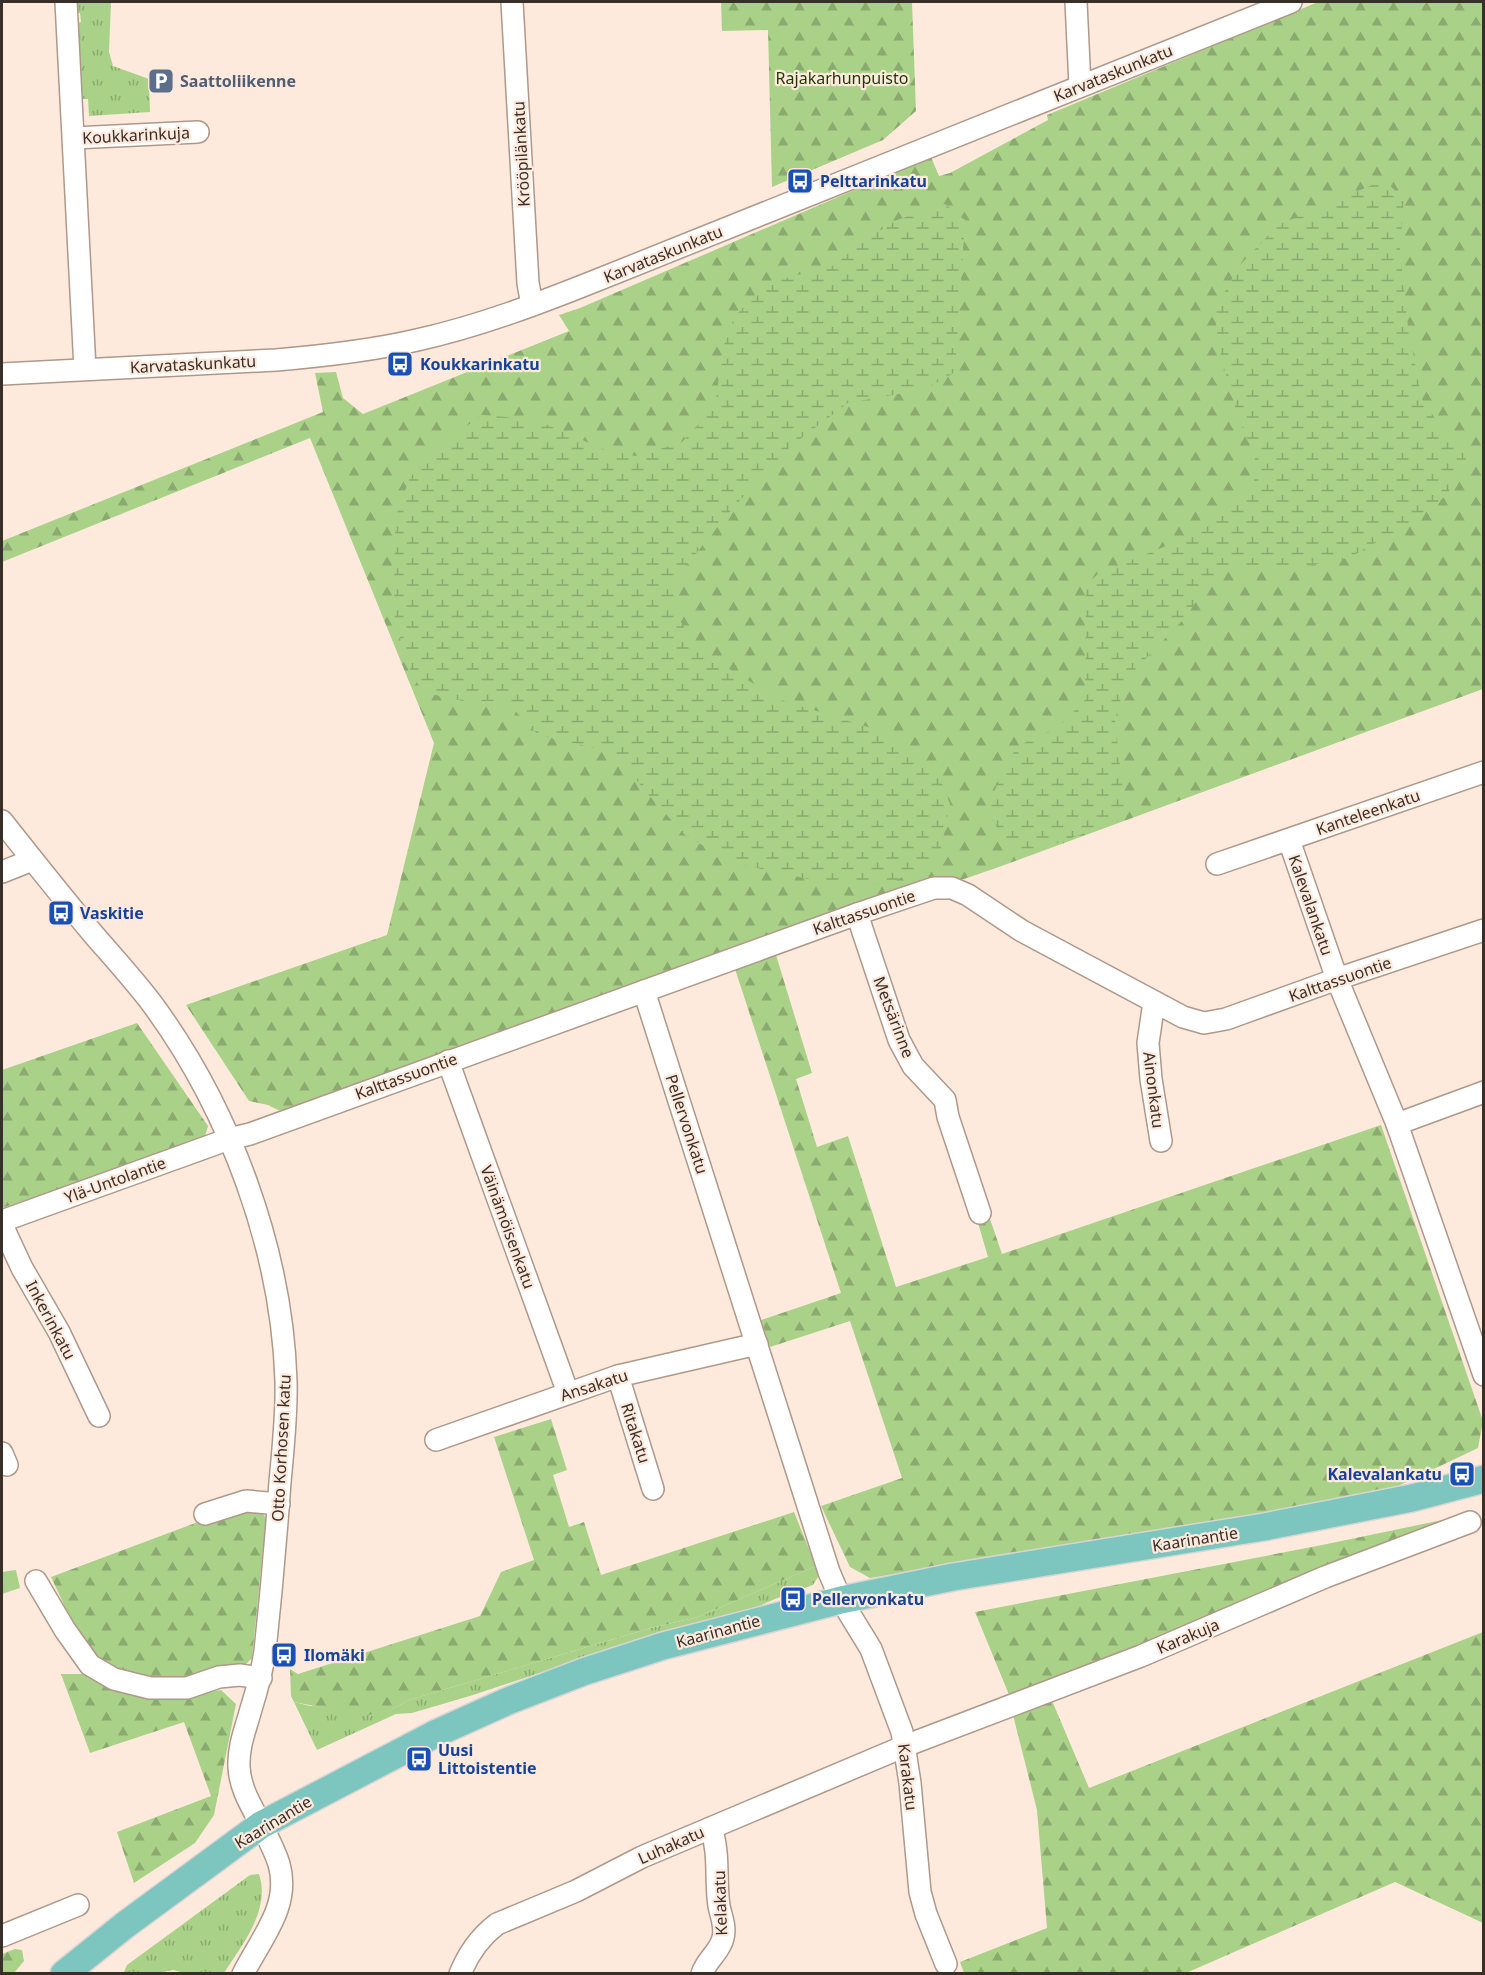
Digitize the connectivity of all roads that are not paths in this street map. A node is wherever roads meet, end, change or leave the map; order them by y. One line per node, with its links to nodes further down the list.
1 (66, 2): 7 (street)
2 (512, 2): 8 (street, Krööpilänkatu)
3 (1076, 2): 5 (street)
4 (1292, 2): 5 (street, Karvataskunkatu)
5 (1080, 86): 8 (street, Karvataskunkatu)
6 (198, 132): 7 (street, Koukkarinkuja)
7 (74, 138): 9 (street)
8 (532, 305): 9 (street, Karvataskunkatu)
9 (84, 369): 10 (street, Karvataskunkatu)
10 (2, 374)
11 (1484, 772): 13 (street, Kanteleenkatu)
12 (2, 821): 14 (street, Otto Korhosen katu)
13 (1288, 840): 15 (street, Kanteleenkatu); 19 (street, Kalevalankatu)
14 (32, 860): 16 (street); 25 (street, Otto Korhosen katu)
15 (1217, 864)
16 (2, 872)
17 (857, 914): 20 (street, Kalttassuontie); 21 (street, Kalttassuontie); 27 (street, Metsärinne)
18 (1484, 930): 19 (street, Kalttassuontie)
19 (1337, 979): 21 (street, Kalttassuontie); 24 (street, Kalevalankatu)
20 (644, 991): 22 (street, Kalttassuontie); 29 (street, Pellervonkatu)
21 (1154, 1002): 26 (street, Ainonkatu)
22 (448, 1062): 25 (street, Kalttassuontie); 32 (street, Väinämöisenkatu)
23 (1484, 1092): 24 (street)
24 (1396, 1124): 30 (street, Kalevalankatu)
25 (229, 1139): 28 (street, Ylä-Untolantie); 37 (street, Otto Korhosen katu)
26 (1161, 1141)
27 (980, 1213)
28 (2, 1223): 33 (street, Inkerinkatu)
29 (757, 1344): 31 (street, Ansakatu); 41 (street, Pellervonkatu)
30 (1481, 1363)
31 (618, 1377): 32 (street, Ansakatu); 36 (street, Ritakatu)
32 (568, 1394): 34 (street, Ansakatu)
33 (99, 1416)
34 (436, 1440)
35 (1484, 1479): 41 (main road, Kaarinantie)
36 (653, 1489)
37 (279, 1503): 38 (street); 42 (street, Otto Korhosen katu)
38 (205, 1514)
39 (1470, 1522): 43 (street, Karakuja)
40 (36, 1581): 42 (street)
41 (841, 1600): 43 (street, Karakatu); 44 (main road, Kaarinantie)
42 (261, 1678): 44 (street, Otto Korhosen katu)
43 (905, 1746): 45 (street, Luhakatu); 48 (street, Karakatu)
44 (261, 1825): 49 (main road, Kaarinantie); 50 (street)
45 (711, 1828): 51 (street, Luhakatu); 52 (street, Kelakatu)
46 (78, 1905): 47 (street)
47 (2, 1936)
48 (946, 1964)
49 (64, 1974)
50 (243, 1974)
51 (460, 1974)
52 (702, 1974)

